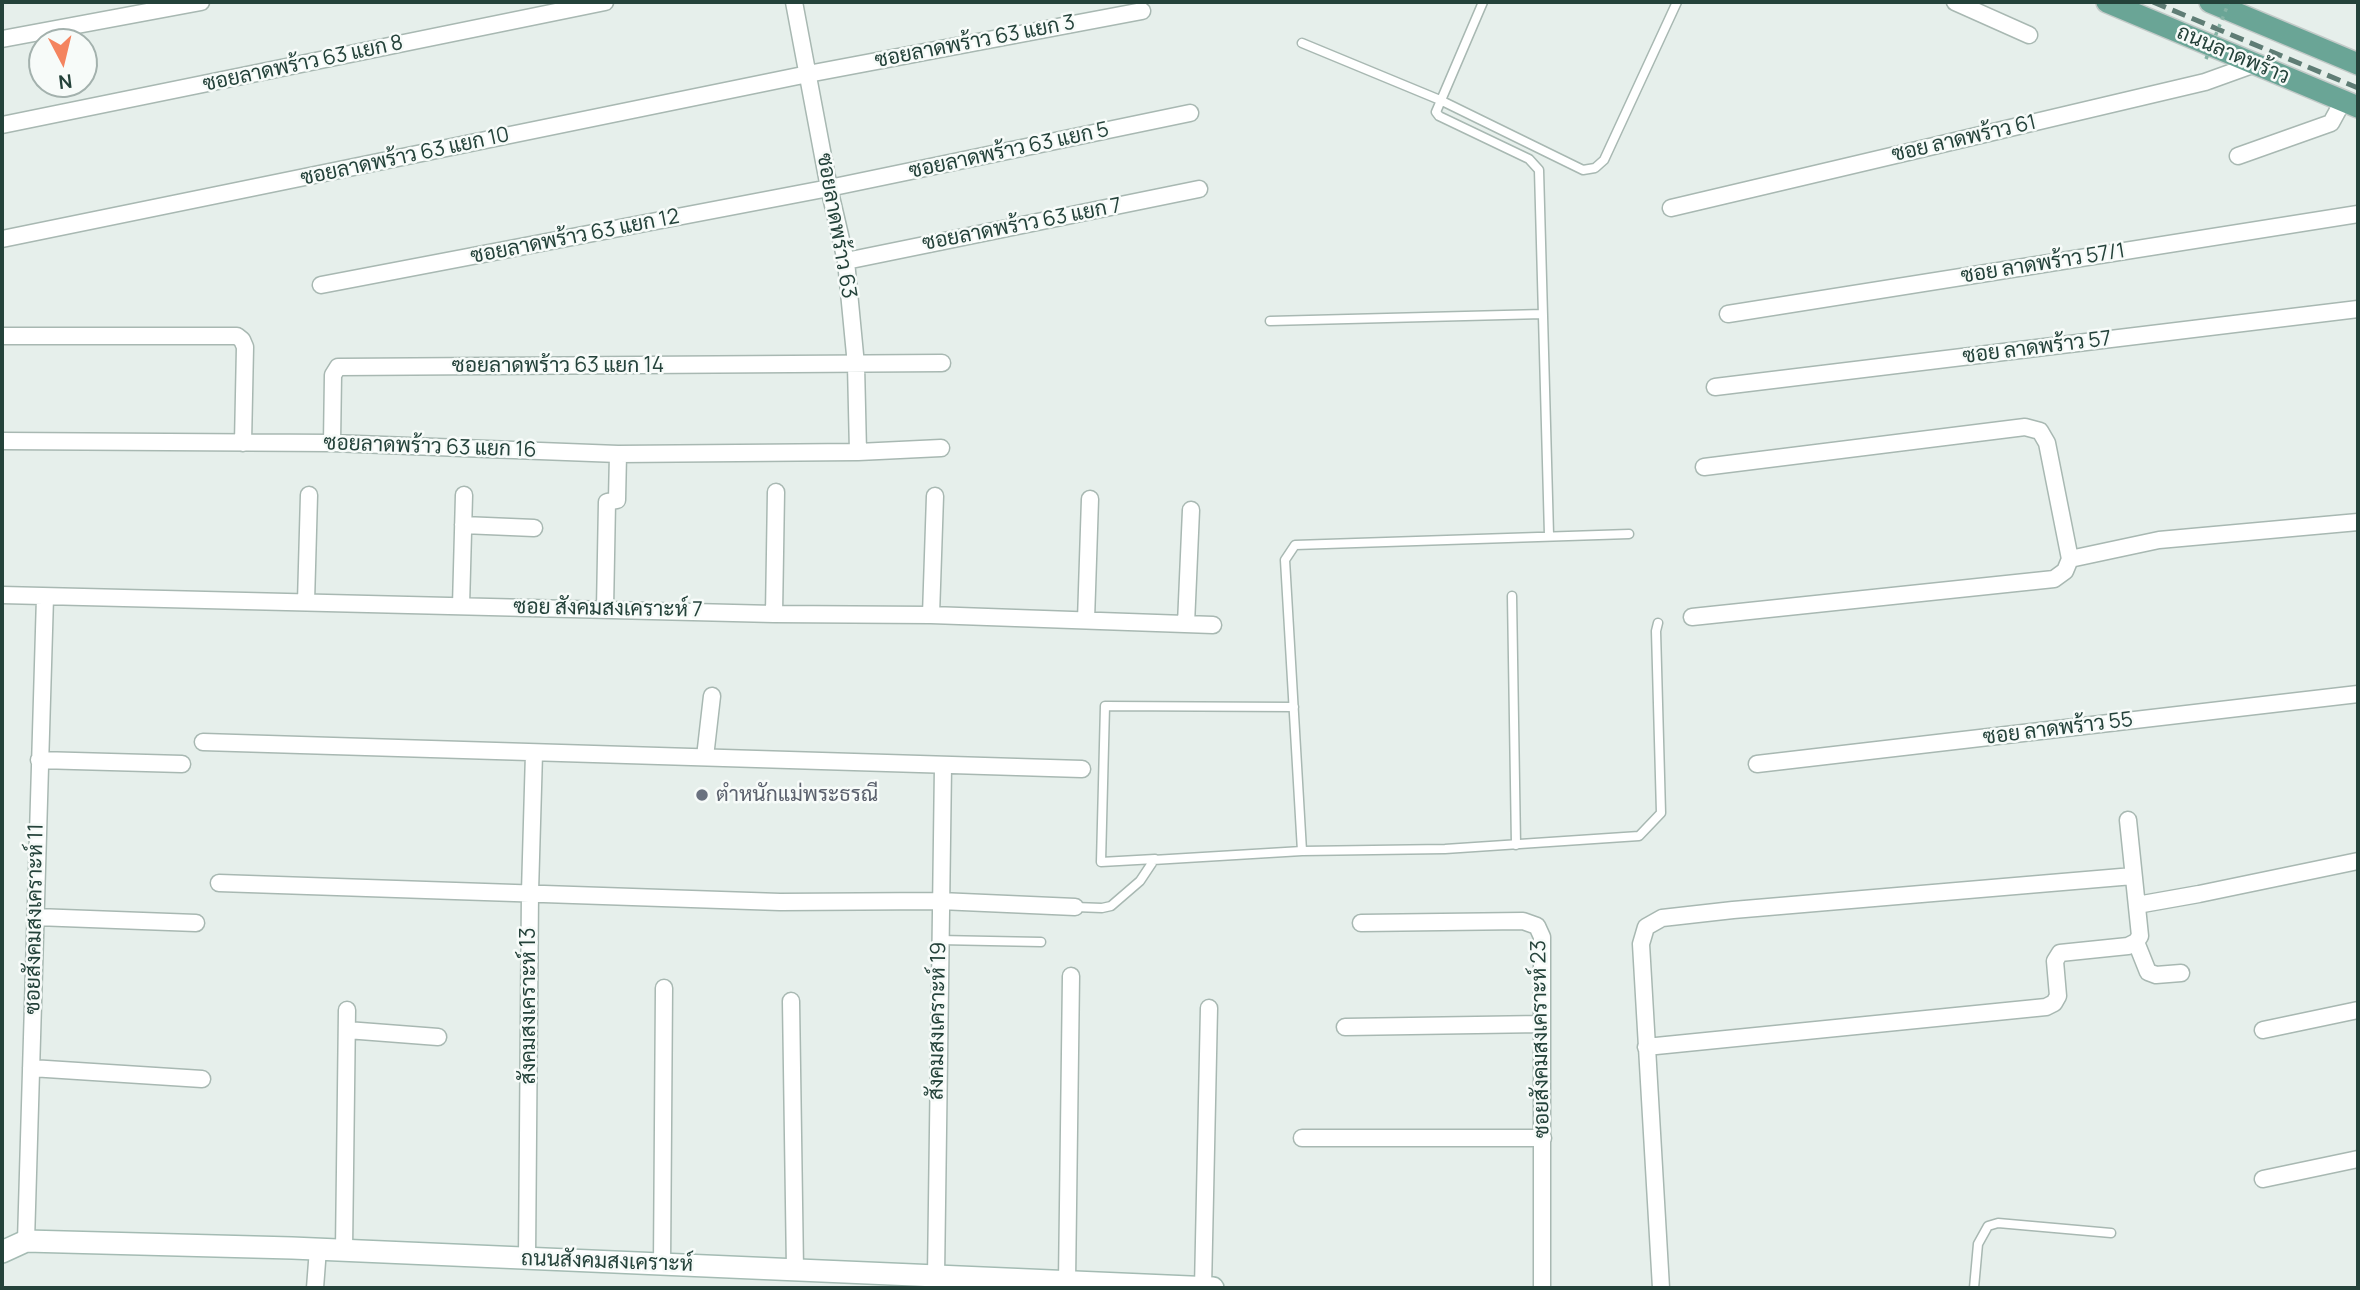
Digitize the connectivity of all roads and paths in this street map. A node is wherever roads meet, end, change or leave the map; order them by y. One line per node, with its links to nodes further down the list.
1 (201, 2): 12 (street)
2 (605, 2): 21 (street, ซอยลาดพร้าว 63 แยก 8)
3 (794, 2): 17 (street, ซอยลาดพร้าว 63)
4 (1483, 2): 18 (lane)
5 (1677, 2): 18 (lane)
6 (1955, 2): 11 (street)
7 (2107, 2): 15 (main road, ถนนลาดพร้าว)
8 (2210, 2): 16 (main road, ถนนลาดพร้าว)
9 (2229, 2): 14 (path, bridge)
10 (1142, 11): 17 (street, ซอยลาดพร้าว 63 แยก 3)
11 (2029, 36)
12 (2, 39)
13 (1302, 43): 18 (lane)
14 (2206, 59)
15 (2255, 64): 19 (main road, ถนนลาดพร้าว); 25 (street, ซอย ลาดพร้าว 61)
16 (2358, 64)
17 (808, 74): 23 (street, ซอยลาดพร้าว 63); 27 (street, ซอยลาดพร้าว 63 แยก 10)
18 (1440, 100): 31 (lane)
19 (2351, 104): 22 (street)
20 (1190, 113): 23 (street, ซอยลาดพร้าว 63 แยก 5)
21 (2, 125)
22 (2238, 156)
23 (829, 188): 28 (street, ซอยลาดพร้าว 63); 29 (street, ซอยลาดพร้าว 63 แยก 12)
24 (1199, 189): 28 (street, ซอยลาดพร้าว 63 แยก 7)
25 (1671, 208)
26 (2358, 214): 32 (street, ซอย ลาดพร้าว 57/1)
27 (2, 239)
28 (846, 261): 36 (street, ซอยลาดพร้าว 63)
29 (321, 285)
30 (2358, 309): 37 (street, ซอย ลาดพร้าว 57)
31 (1543, 314): 33 (lane); 55 (lane)
32 (1728, 314)
33 (1270, 321)
34 (2, 336): 39 (street)
35 (942, 363): 36 (street)
36 (856, 365): 40 (street, ซอยลาดพร้าว 63 แยก 14); 42 (street, ซอยลาดพร้าว 63)
37 (1715, 387)
38 (2, 441): 39 (street, ซอยลาดพร้าว 63 แยก 16)
39 (243, 443): 40 (street, ซอยลาดพร้าว 63 แยก 16)
40 (332, 443): 43 (street, ซอยลาดพร้าว 63 แยก 16)
41 (941, 448): 42 (street, ซอยลาดพร้าว 63 แยก 16)
42 (858, 452): 43 (street, ซอยลาดพร้าว 63 แยก 16)
43 (618, 454): 62 (street)
44 (1704, 467): 56 (street)
45 (776, 492): 63 (street)
46 (309, 495): 60 (street)
47 (464, 495): 52 (street)
48 (935, 496): 64 (street)
49 (1090, 499): 66 (street)
50 (1191, 510): 68 (street)
51 (2358, 522): 56 (street)
52 (463, 525): 53 (street); 61 (street)
53 (534, 528)
54 (1629, 534): 55 (lane)
55 (1549, 535): 72 (lane)
56 (2070, 559): 65 (street)
57 (2, 595): 59 (street, ซอย สังคมสงเคราะห์ 7)
58 (1512, 596): 82 (lane)
59 (45, 597): 60 (street, ซอย สังคมสงเคราะห์ 7); 76 (street, ซอยสังคมสงเคราะห์ 11)
60 (306, 602): 61 (street, ซอย สังคมสงเคราะห์ 7)
61 (461, 606): 62 (street, ซอย สังคมสงเคราะห์ 7)
62 (605, 609): 63 (street, ซอย สังคมสงเคราะห์ 7)
63 (774, 614): 64 (street, ซอย สังคมสงเคราะห์ 7)
64 (931, 615): 66 (street, ซอย สังคมสงเคราะห์ 7)
65 (1692, 617)
66 (1086, 620): 68 (street, ซอย สังคมสงเคราะห์ 7)
67 (1658, 623): 82 (lane)
68 (1186, 624): 69 (street, ซอย สังคมสงเคราะห์ 7)
69 (1213, 625)
70 (2358, 694): 78 (street, ซอย ลาดพร้าว 55)
71 (712, 696): 75 (street)
72 (1294, 707): 83 (lane); 84 (lane)
73 (203, 742): 74 (street)
74 (534, 753): 75 (street); 88 (street, สังคมสงเคราะห์ 13)
75 (705, 757): 79 (street)
76 (39, 760): 77 (street); 92 (street, ซอยสังคมสงเคราะห์ 11)
77 (182, 764)
78 (1758, 764)
79 (943, 766): 80 (street); 89 (street, สังคมสงเคราะห์ 19)
80 (1082, 769)
81 (2128, 820): 86 (street)
82 (1516, 845): 83 (lane)
83 (1302, 850): 84 (lane)
84 (1156, 859): 91 (lane)
85 (2358, 861): 90 (street)
86 (2133, 876): 90 (street); 110 (street)
87 (219, 883): 88 (street)
88 (530, 892): 89 (street); 122 (street, สังคมสงเคราะห์ 13)
89 (940, 901): 91 (street); 95 (street, สังคมสงเคราะห์ 19)
90 (2137, 905): 97 (street)
91 (1075, 907)
92 (36, 917): 93 (street); 111 (street, ซอยสังคมสงเคราะห์ 11)
93 (196, 923)
94 (1360, 923): 105 (street, ซอยสังคมสงเคราะห์ 23)
95 (939, 940): 96 (lane); 125 (street, สังคมสงเคราะห์ 19)
96 (1041, 942)
97 (2136, 942): 98 (street); 110 (street)
98 (2181, 973)
99 (1071, 976): 127 (street)
100 (664, 988): 123 (street)
101 (792, 1001): 124 (street)
102 (1209, 1008): 130 (street)
103 (347, 1010): 107 (street)
104 (2358, 1010): 108 (street)
105 (1542, 1024): 106 (street); 114 (street, ซอยสังคมสงเคราะห์ 23)
106 (1345, 1027)
107 (347, 1030): 109 (street); 120 (street)
108 (2263, 1030)
109 (438, 1037)
110 (1646, 1047): 133 (street)
111 (32, 1068): 112 (street); 118 (street, ซอยสังคมสงเคราะห์ 11)
112 (202, 1079)
113 (1302, 1138): 114 (street)
114 (1543, 1138): 132 (street, ซอยสังคมสงเคราะห์ 23)
115 (2358, 1159): 116 (street)
116 (2263, 1178)
117 (2111, 1233): 134 (lane)
118 (26, 1241): 119 (main road, ถนนสังคมสงเคราะห์); 121 (main road, ถนนสังคมสงเคราะห์)
119 (318, 1249): 120 (main road, ถนนสังคมสงเคราะห์); 129 (street)
120 (344, 1250): 122 (main road, ถนนสังคมสงเคราะห์)
121 (2, 1252)
122 (527, 1258): 123 (main road, ถนนสังคมสงเคราะห์)
123 (662, 1264): 124 (main road, ถนนสังคมสงเคราะห์)
124 (795, 1270): 126 (main road, ถนนสังคมสงเคราะห์)
125 (936, 1276): 126 (main road, ถนนสังคมสงเคราะห์); 127 (main road, ถนนสังคมสงเคราะห์)
126 (850, 1280)
127 (1067, 1282): 128 (main road, ถนนสังคมสงเคราะห์)
128 (1165, 1287): 130 (main road, ถนนสังคมสงเคราะห์)
129 (315, 1288)
130 (1203, 1288): 131 (main road, ถนนสังคมสงเคราะห์)
131 (1213, 1288)
132 (1542, 1288)
133 (1661, 1288)
134 (1974, 1288)

